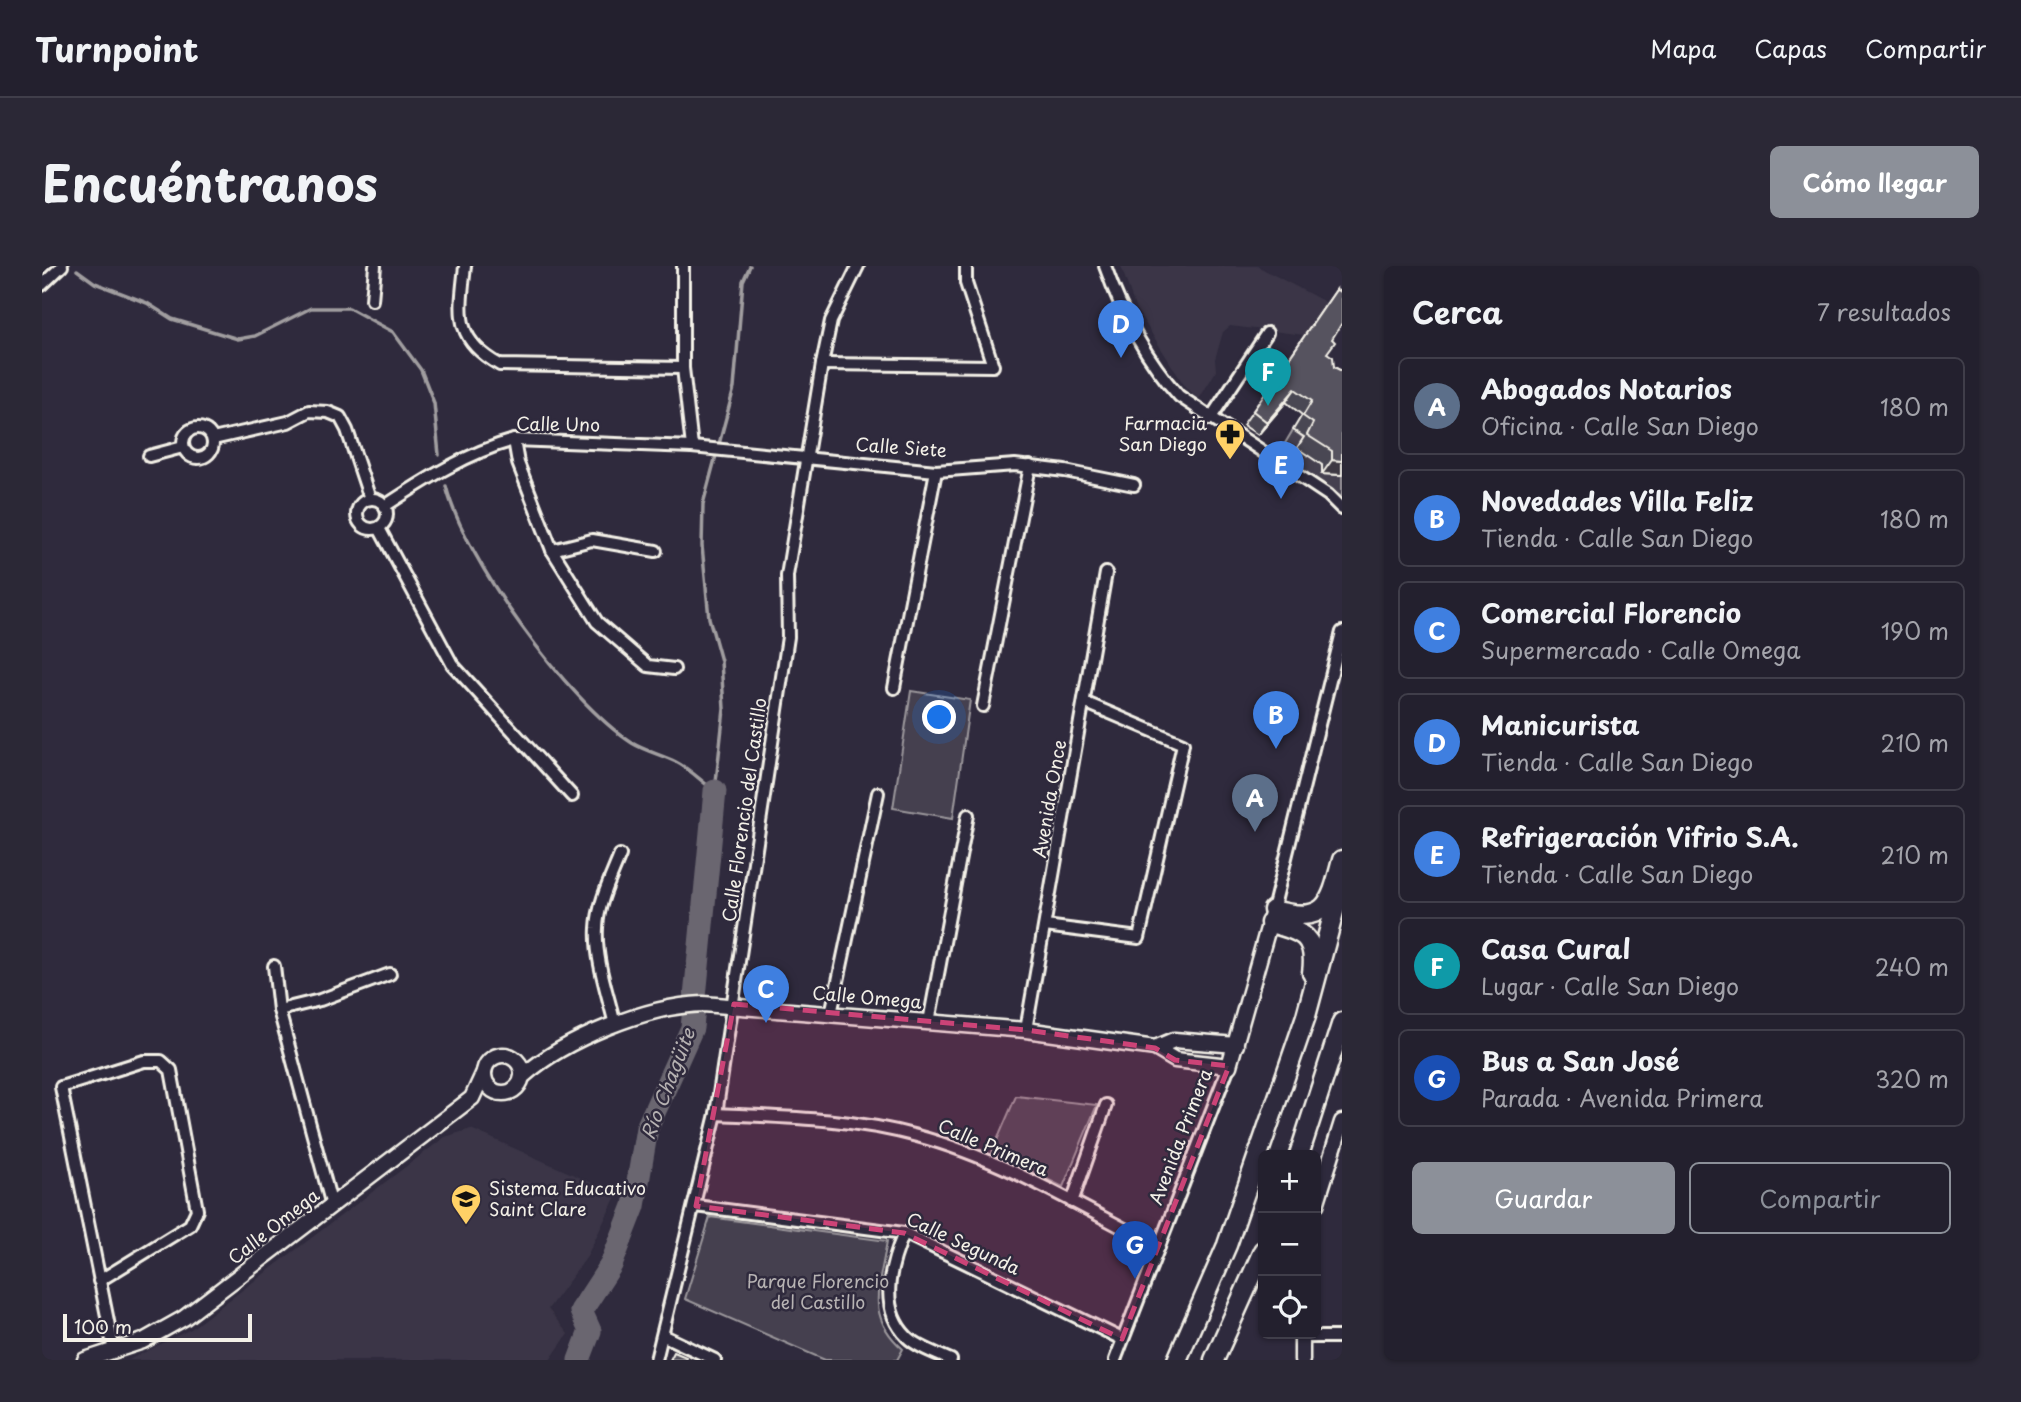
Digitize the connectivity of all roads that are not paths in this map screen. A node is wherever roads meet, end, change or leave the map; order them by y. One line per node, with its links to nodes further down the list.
1 (62, 266): 8 (street)
2 (375, 266): 9 (street)
3 (465, 266): 12 (street)
4 (683, 266): 12 (street)
5 (858, 266): 11 (street, Calle Florencio del Castillo)
6 (966, 266): 11 (street)
7 (1105, 266): 13 (street)
8 (42, 285)
9 (372, 300)
10 (1267, 333): 13 (street)
11 (822, 364): 20 (street, Calle Florencio del Castillo)
12 (683, 368): 17 (street)
13 (1210, 419): 26 (street)
14 (213, 439): 16 (street); 16 (street); 24 (street)
15 (514, 440): 17 (street, Calle Uno); 25 (street, Calle Uno); 28 (street)
16 (183, 447): 19 (street)
17 (692, 447): 18 (street, Calle Uno)
18 (705, 448): 20 (street, Calle Siete)
19 (149, 456)
20 (809, 457): 22 (street, Calle Siete); 46 (street, Calle Florencio del Castillo)
21 (1030, 466): 22 (street, Calle Siete); 23 (street, Calle Siete); 35 (street)
22 (936, 471): 33 (street)
23 (1134, 485)
24 (370, 499): 25 (street); 27 (street)
25 (386, 506): 27 (street)
26 (1342, 509)
27 (379, 528): 37 (street)
28 (552, 550): 29 (street); 32 (street)
29 (656, 551)
30 (1106, 573): 34 (street, Avenida Once)
31 (1342, 632): 42 (street)
32 (674, 670)
33 (894, 688)
34 (1084, 702): 43 (street, Avenida Once); 43 (street)
35 (983, 706)
36 (878, 793): 48 (street)
37 (572, 796)
38 (968, 815): 51 (street)
39 (620, 855): 52 (street)
40 (1342, 860): 42 (highway)
41 (1342, 882): 49 (highway)
42 (1272, 916): 49 (highway); 54 (street, Avenida Primera)
43 (1045, 926): 53 (street, Avenida Once)
44 (274, 966): 47 (street)
45 (390, 974): 47 (street)
46 (734, 1004): 48 (street, Calle Omega); 52 (street, Calle Omega); 64 (street, Calle Florencio del Castillo)
47 (279, 1010): 69 (street)
48 (831, 1014): 51 (street, Calle Omega)
49 (1306, 1016): 86 (highway)
50 (1342, 1022): 66 (highway)
51 (929, 1023): 53 (street, Calle Omega)
52 (615, 1025): 57 (street, Calle Omega)
53 (1026, 1030): 55 (street, Calle Omega)
54 (1236, 1045): 55 (street, Calle Omega); 58 (street, Avenida Primera)
55 (1155, 1048): 58 (street, Calle Omega)
56 (514, 1058): 57 (street, Calle Omega); 59 (street); 60 (street)
57 (544, 1058): 60 (street, Calle Omega)
58 (1229, 1066): 72 (street, Avenida Primera)
59 (484, 1072): 61 (street); 62 (street, Calle Omega)
60 (523, 1076): 61 (street)
61 (496, 1093): 62 (street, Calle Omega)
62 (472, 1098): 69 (street, Calle Omega)
63 (1106, 1105): 68 (street)
64 (716, 1114): 68 (street, Calle Primera); 70 (street, Calle Florencio del Castillo)
65 (1342, 1122): 67 (street)
66 (1301, 1150)
67 (1321, 1189)
68 (1072, 1202): 72 (street, Calle Primera)
69 (332, 1206): 80 (street, Calle Omega)
70 (696, 1206): 71 (street, Calle Segunda); 75 (street, Calle Florencio del Castillo)
71 (904, 1233): 78 (street, Calle Segunda); 84 (street)
72 (1159, 1247): 78 (street, Avenida Primera)
73 (1258, 1262): 87 (highway)
74 (99, 1281): 74 (street); 80 (street)
75 (664, 1336): 82 (street, Calle Florencio del Castillo); 83 (street)
76 (1321, 1336): 77 (street)
77 (1342, 1337)
78 (1122, 1339): 85 (street, Avenida Primera)
79 (1302, 1339): 88 (street)
80 (114, 1351): 81 (street, Calle Omega)
81 (85, 1360)
82 (656, 1360)
83 (715, 1360)
84 (951, 1360)
85 (1115, 1360)
86 (1177, 1360)
87 (1214, 1360)
88 (1302, 1360)

